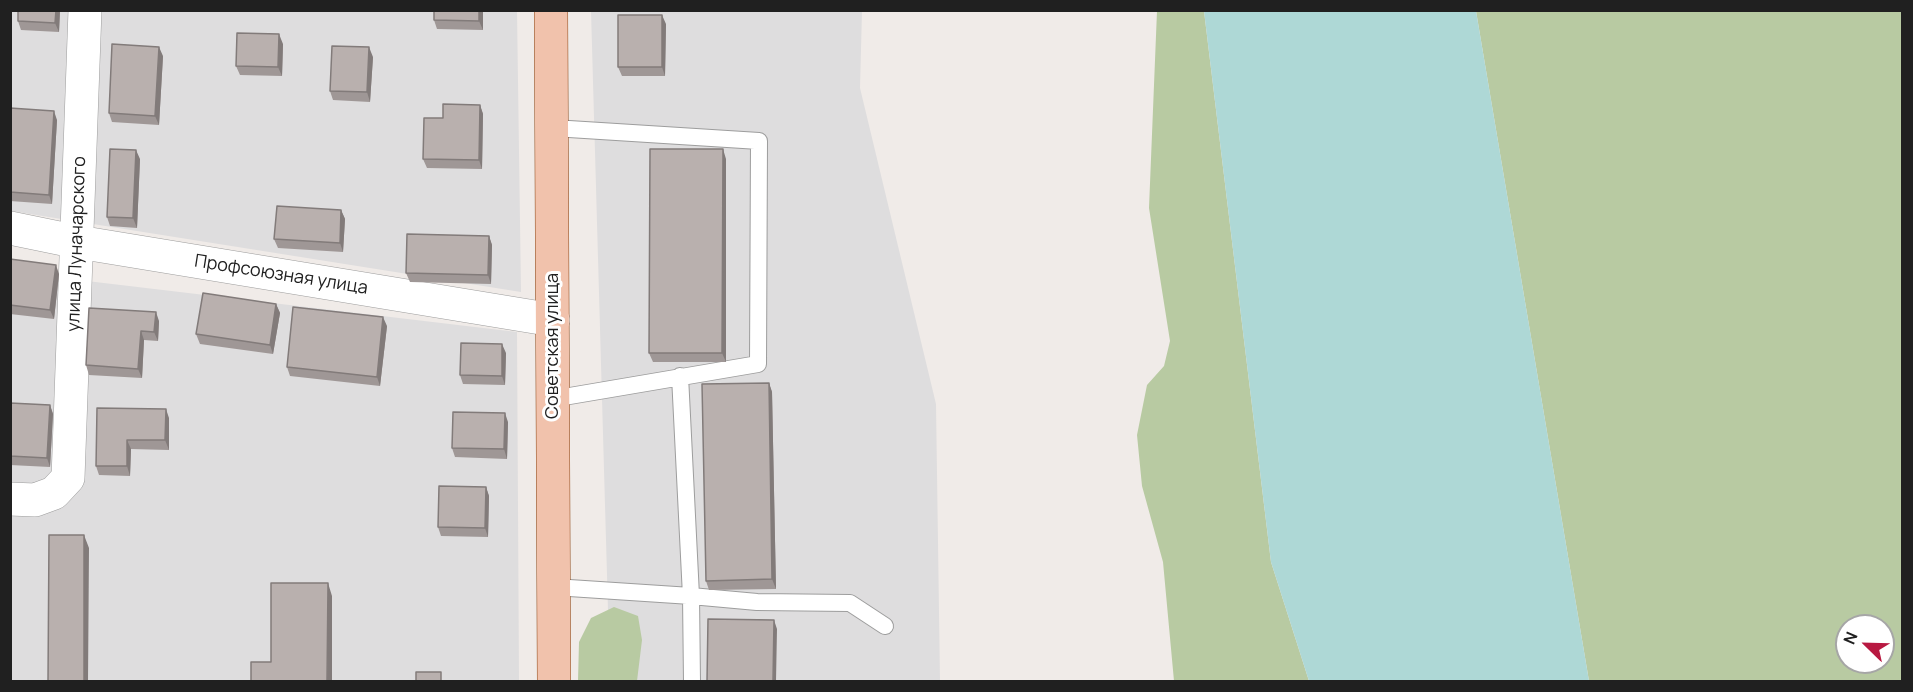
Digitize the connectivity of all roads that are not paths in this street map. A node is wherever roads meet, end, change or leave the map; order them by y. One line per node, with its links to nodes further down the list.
1 (85, 10): 5 (street, улица Луначарского)
2 (551, 10): 3 (main road, Советская улица)
3 (553, 128): 6 (main road, Советская улица); 7 (lane)
4 (10, 228): 5 (street, Профсоюзная улица)
5 (78, 242): 6 (street, Профсоюзная улица); 9 (street, улица Луначарского)
6 (553, 320): 8 (main road, Советская улица)
7 (680, 376): 8 (lane); 11 (lane)
8 (552, 399): 10 (main road, Советская улица)
9 (10, 499)
10 (554, 587): 11 (lane); 13 (main road, Советская улица)
11 (691, 596): 12 (lane); 14 (lane)
12 (885, 626)
13 (554, 681)
14 (692, 681)

